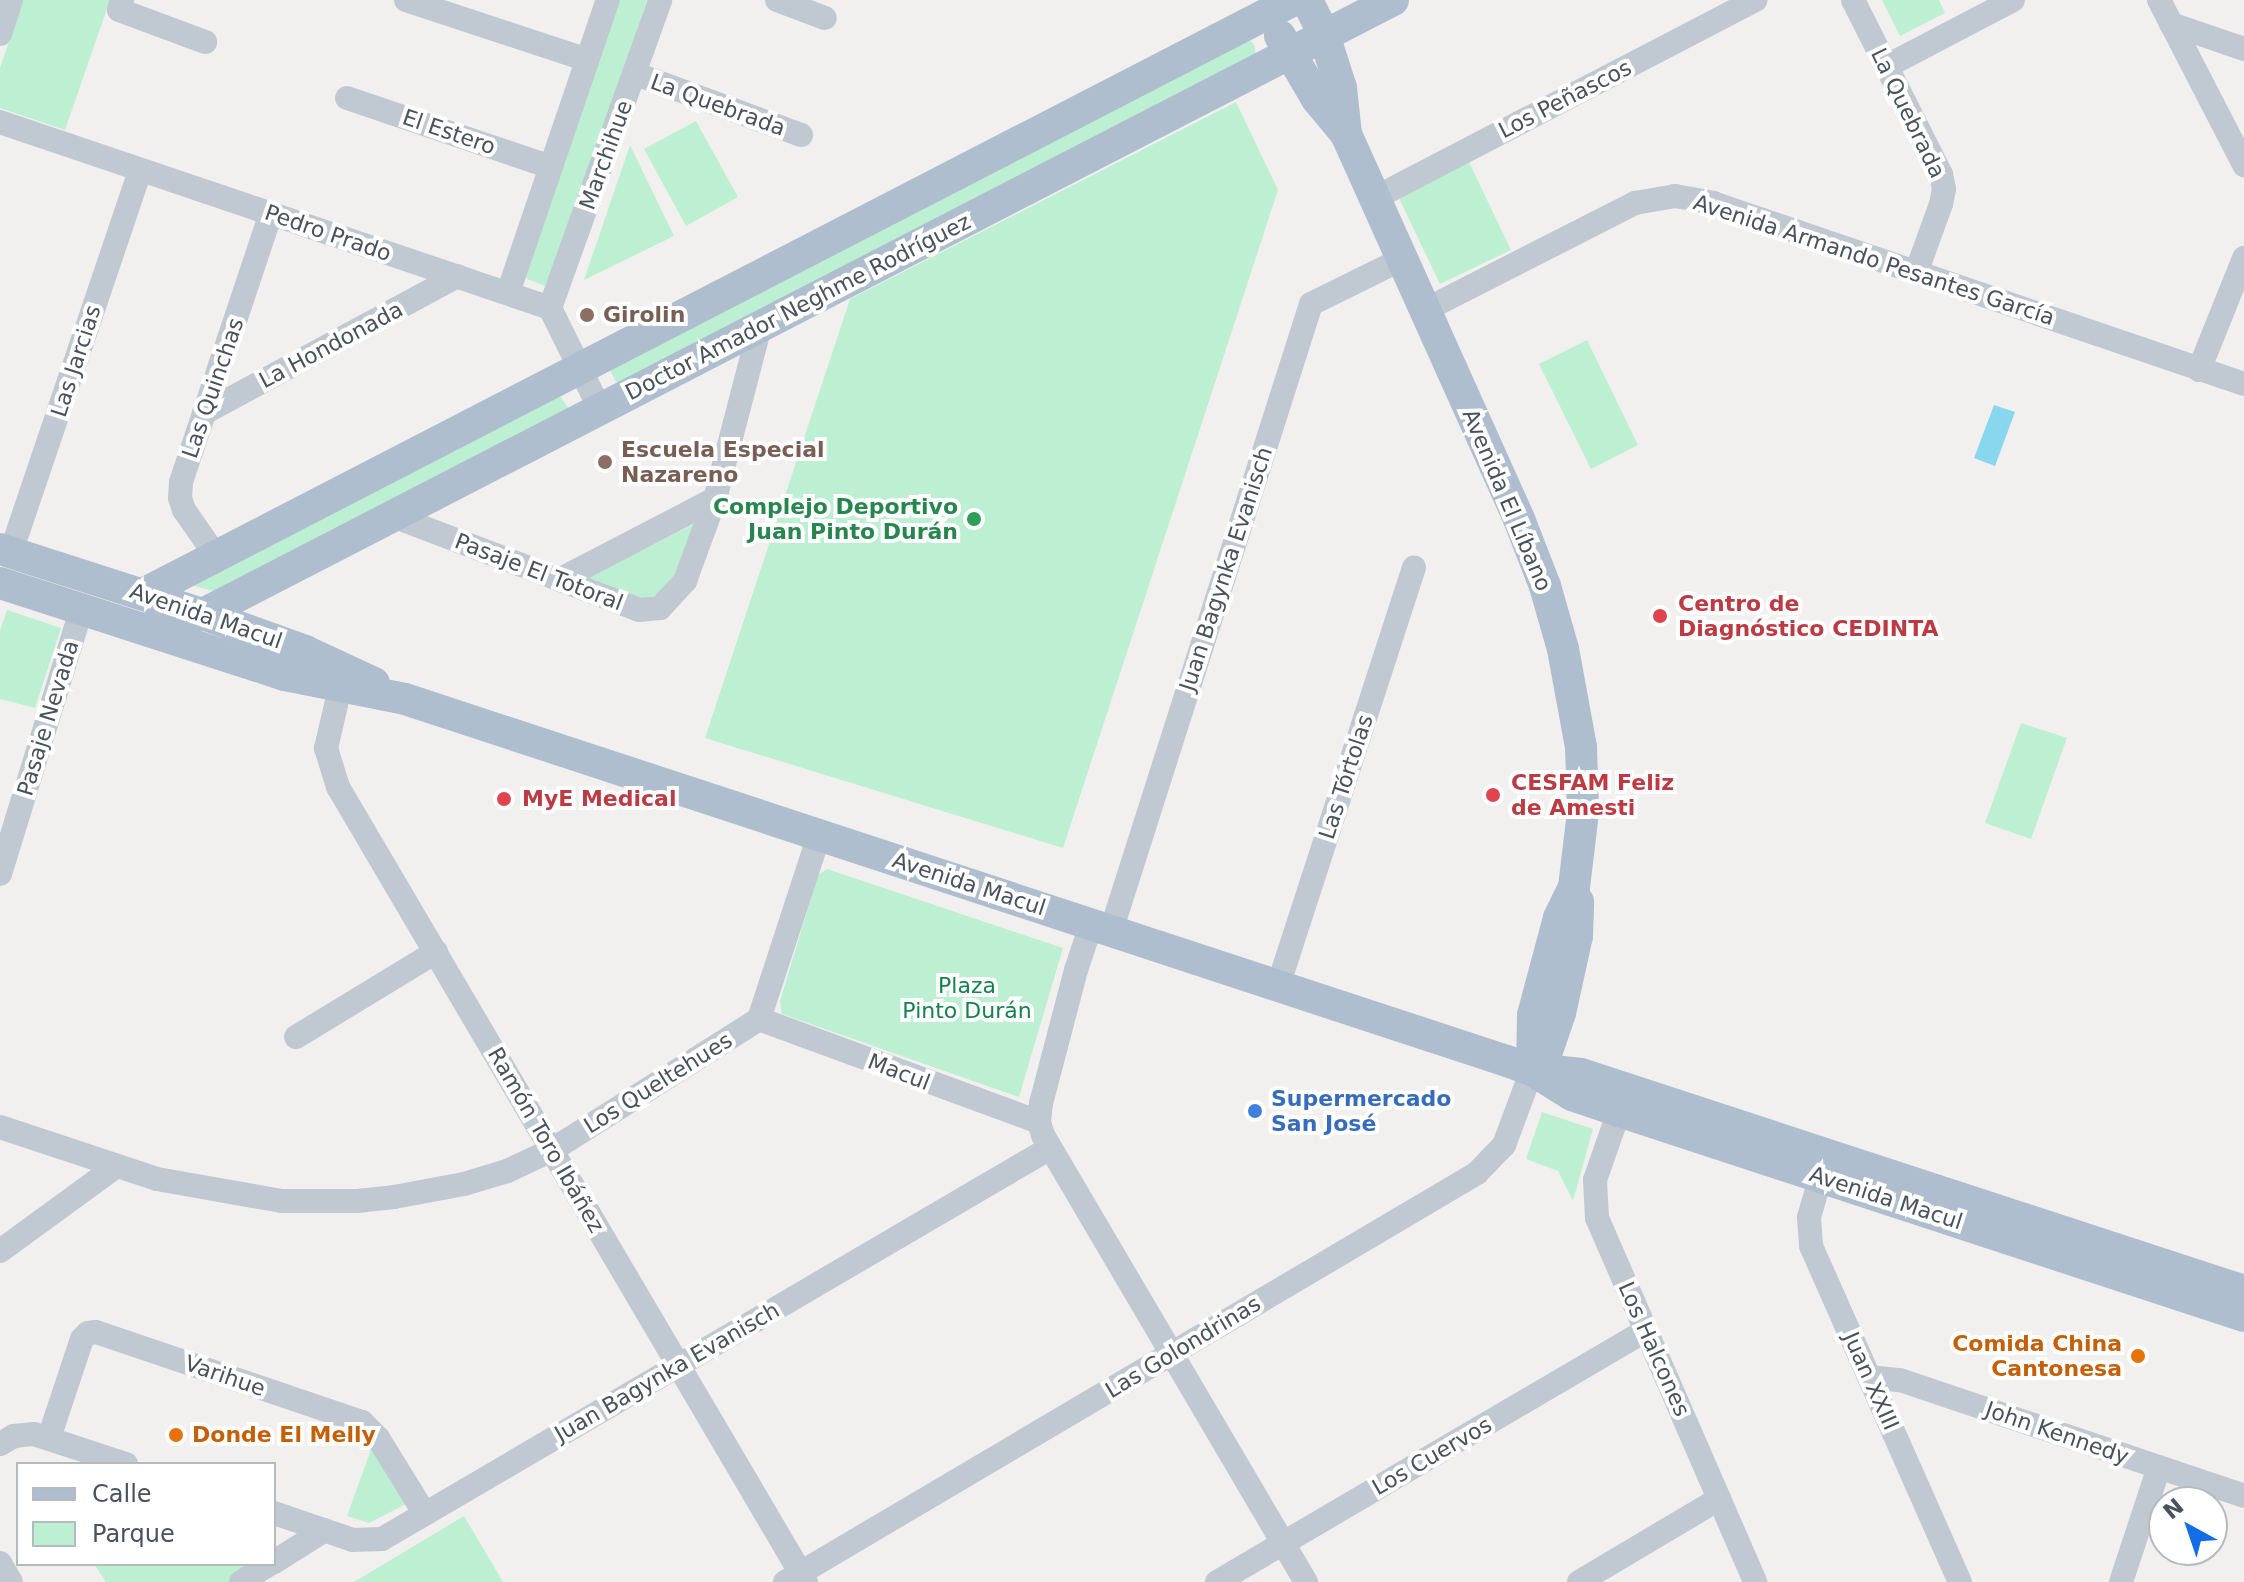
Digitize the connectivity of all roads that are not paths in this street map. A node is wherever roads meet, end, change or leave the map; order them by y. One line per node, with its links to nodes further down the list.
1 (11, 0): 16 (street)
2 (122, 0): 18 (street)
3 (406, 0): 21 (street)
4 (608, 0): 21 (street)
5 (660, 0): 23 (street, Marchihue)
6 (777, 0): 14 (street)
7 (1307, 0): 17 (main road, Avenida El Líbano)
8 (1393, 0): 17 (main road, Doctor Amador Neghme Rodríguez)
9 (1756, 0): 31 (street, Los Peñascos)
10 (1853, 0): 22 (street, La Quebrada)
11 (2013, 0): 22 (street)
12 (2159, 0): 15 (street)
13 (1276, 4): 20 (main road, Avenida El Líbano); 33 (main road, Doctor Amador Neghme Rodríguez)
14 (825, 18)
15 (2171, 24): 19 (street); 28 (street)
16 (0, 34)
17 (1324, 35): 20 (main road, Doctor Amador Neghme Rodríguez); 26 (main road, Avenida El Líbano)
18 (205, 42)
19 (2244, 49)
20 (1288, 54): 26 (main road, Avenida El Líbano); 36 (main road, Doctor Amador Neghme Rodríguez)
21 (587, 60): 29 (street)
22 (1887, 66): 37 (street, La Quebrada)
23 (636, 74): 27 (street, La Quebrada); 40 (street, Marchihue)
24 (347, 98): 29 (street, El Estero)
25 (0, 122): 30 (street, Pedro Prado)
26 (1346, 134): 31 (main road, Avenida El Líbano)
27 (801, 135)
28 (2244, 165)
29 (551, 167): 39 (street)
30 (140, 170): 32 (street, Pedro Prado); 50 (street, Las Jarcias)
31 (1375, 198): 35 (main road, Avenida El Líbano)
32 (271, 213): 38 (street, Pedro Prado); 47 (street, Las Quinchas)
33 (862, 223): 36 (main road); 43 (main road, Doctor Amador Neghme Rodríguez)
34 (2244, 258): 44 (street)
35 (1402, 259): 41 (main road, Avenida El Líbano); 63 (street, Juan Bagynka Evanisch)
36 (883, 263): 42 (main road, Doctor Amador Neghme Rodríguez)
37 (1916, 273): 41 (street, Avenida Armando Pesantes García); 44 (street, Avenida Armando Pesantes García)
38 (457, 276): 39 (street, Pedro Prado); 47 (street, La Hondonada)
39 (508, 293): 40 (street, Pedro Prado)
40 (550, 308): 43 (street)
41 (1425, 310): 68 (main road, Avenida El Líbano)
42 (760, 326): 46 (main road, Doctor Amador Neghme Rodríguez); 48 (street, Pasaje El Totoral)
43 (580, 369): 46 (street); 51 (main road, Doctor Amador Neghme Rodríguez)
44 (2199, 370): 45 (street, Avenida Armando Pesantes García)
45 (2244, 384)
46 (600, 409): 49 (main road, Doctor Amador Neghme Rodríguez)
47 (204, 413): 51 (street, Las Quinchas)
48 (715, 499): 53 (street); 53 (street, Pasaje El Totoral)
49 (393, 516): 53 (street, Pasaje El Totoral); 57 (main road, Doctor Amador Neghme Rodríguez)
50 (6, 551): 55 (main road, Avenida Macul)
51 (216, 556): 55 (main road, Doctor Amador Neghme Rodríguez)
52 (1414, 568): 65 (street, Las Tórtolas)
53 (561, 579)
54 (0, 583): 56 (main road, Avenida Macul)
55 (143, 594): 57 (main road, Avenida Macul)
56 (82, 608): 58 (main road, Avenida Macul); 62 (street, Pasaje Nevada)
57 (203, 614): 58 (main road, Doctor Amador Neghme Rodríguez); 60 (main road, Avenida Macul)
58 (146, 629): 59 (main road, Avenida Macul)
59 (340, 688): 60 (main road, Avenida Macul); 64 (street, Ramón Toro Ibáñez)
60 (405, 699): 61 (main road, Avenida Macul)
61 (819, 835): 63 (main road, Avenida Macul); 66 (street)
62 (0, 874)
63 (1101, 928): 65 (main road, Avenida Macul); 70 (street, Juan Bagynka Evanisch)
64 (436, 952): 67 (street); 73 (street, Ramón Toro Ibáñez)
65 (1278, 986): 68 (main road, Avenida Macul)
66 (759, 1019): 70 (street, Macul); 73 (street, Los Queltehues)
67 (296, 1037)
68 (1532, 1070): 69 (main road, Avenida Macul); 77 (main road, Avenida Macul); 80 (street, Las Golondrinas)
69 (1619, 1111): 75 (main road, Avenida Macul); 79 (street, Los Halcones)
70 (1039, 1122): 72 (street)
71 (0, 1127): 74 (street, Los Queltehues)
72 (1050, 1148): 80 (street); 81 (street, Juan Bagynka Evanisch)
73 (552, 1150): 74 (street, Los Queltehues); 81 (street, Ramón Toro Ibáñez)
74 (115, 1167): 76 (street)
75 (1821, 1176): 78 (main road, Avenida Macul); 82 (street, Juan XXIII)
76 (0, 1251)
77 (2244, 1291)
78 (2244, 1316)
79 (1646, 1330): 88 (street, Los Halcones); 92 (street, Los Cuervos)
80 (1171, 1354): 92 (street); 96 (street, Las Golondrinas)
81 (679, 1365): 90 (street, Juan Bagynka Evanisch); 96 (street, Ramón Toro Ibáñez)
82 (1869, 1377): 86 (street, John Kennedy); 103 (street, Juan XXIII)
83 (49, 1438): 84 (street); 85 (street); 90 (street, Varihue)
84 (0, 1444)
85 (120, 1462)
86 (2159, 1467): 87 (street, John Kennedy); 104 (street)
87 (2244, 1496)
88 (1719, 1499): 101 (street); 102 (street, Los Halcones)
89 (276, 1514): 91 (street, Juan Bagynka Evanisch)
90 (425, 1514): 91 (street, Juan Bagynka Evanisch)
91 (325, 1530): 93 (street)
92 (1283, 1543): 99 (street, Los Cuervos); 100 (street)
93 (276, 1561)
94 (0, 1563): 97 (street)
95 (267, 1566): 98 (street)
96 (797, 1579)
97 (11, 1582)
98 (241, 1582)
99 (1217, 1582)
100 (1306, 1582)
101 (1579, 1582)
102 (1755, 1582)
103 (1960, 1582)
104 (2121, 1582)

